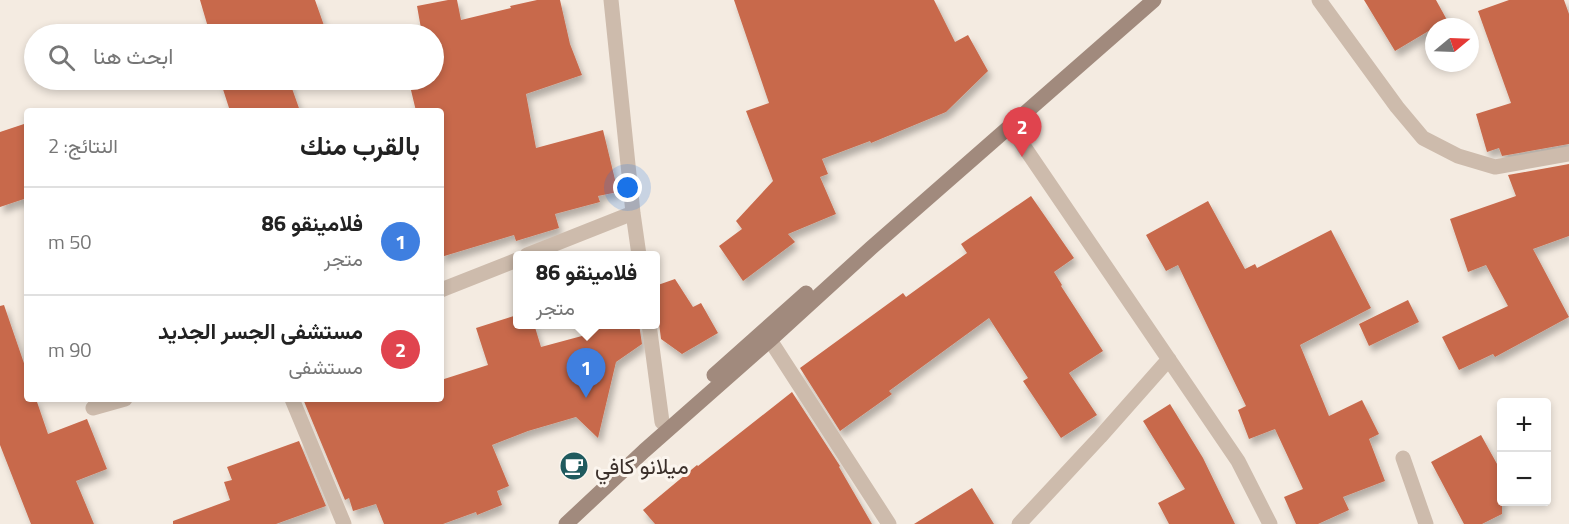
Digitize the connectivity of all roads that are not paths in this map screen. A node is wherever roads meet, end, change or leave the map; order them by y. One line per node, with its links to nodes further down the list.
1 (611, 0): 7 (street)
2 (1140, 0): 8 (main road)
3 (1154, 0): 5 (main road)
4 (1319, 0): 6 (street)
5 (1010, 126): 8 (main road); 15 (street)
6 (1569, 154)
7 (633, 213): 9 (street); 10 (street)
8 (868, 245): 14 (main road); 19 (main road)
9 (537, 251)
10 (638, 251)
11 (513, 262): 12 (street)
12 (444, 289)
13 (650, 329): 19 (street)
14 (770, 340): 23 (main road); 24 (street)
15 (1169, 359): 25 (street); 26 (street)
16 (114, 402): 18 (street)
17 (293, 402): 21 (street)
18 (93, 408)
19 (662, 422): 22 (main road)
20 (1403, 458): 27 (street)
21 (344, 524)
22 (554, 524)
23 (566, 524)
24 (890, 524)
25 (1019, 524)
26 (1270, 524)
27 (1426, 524)

